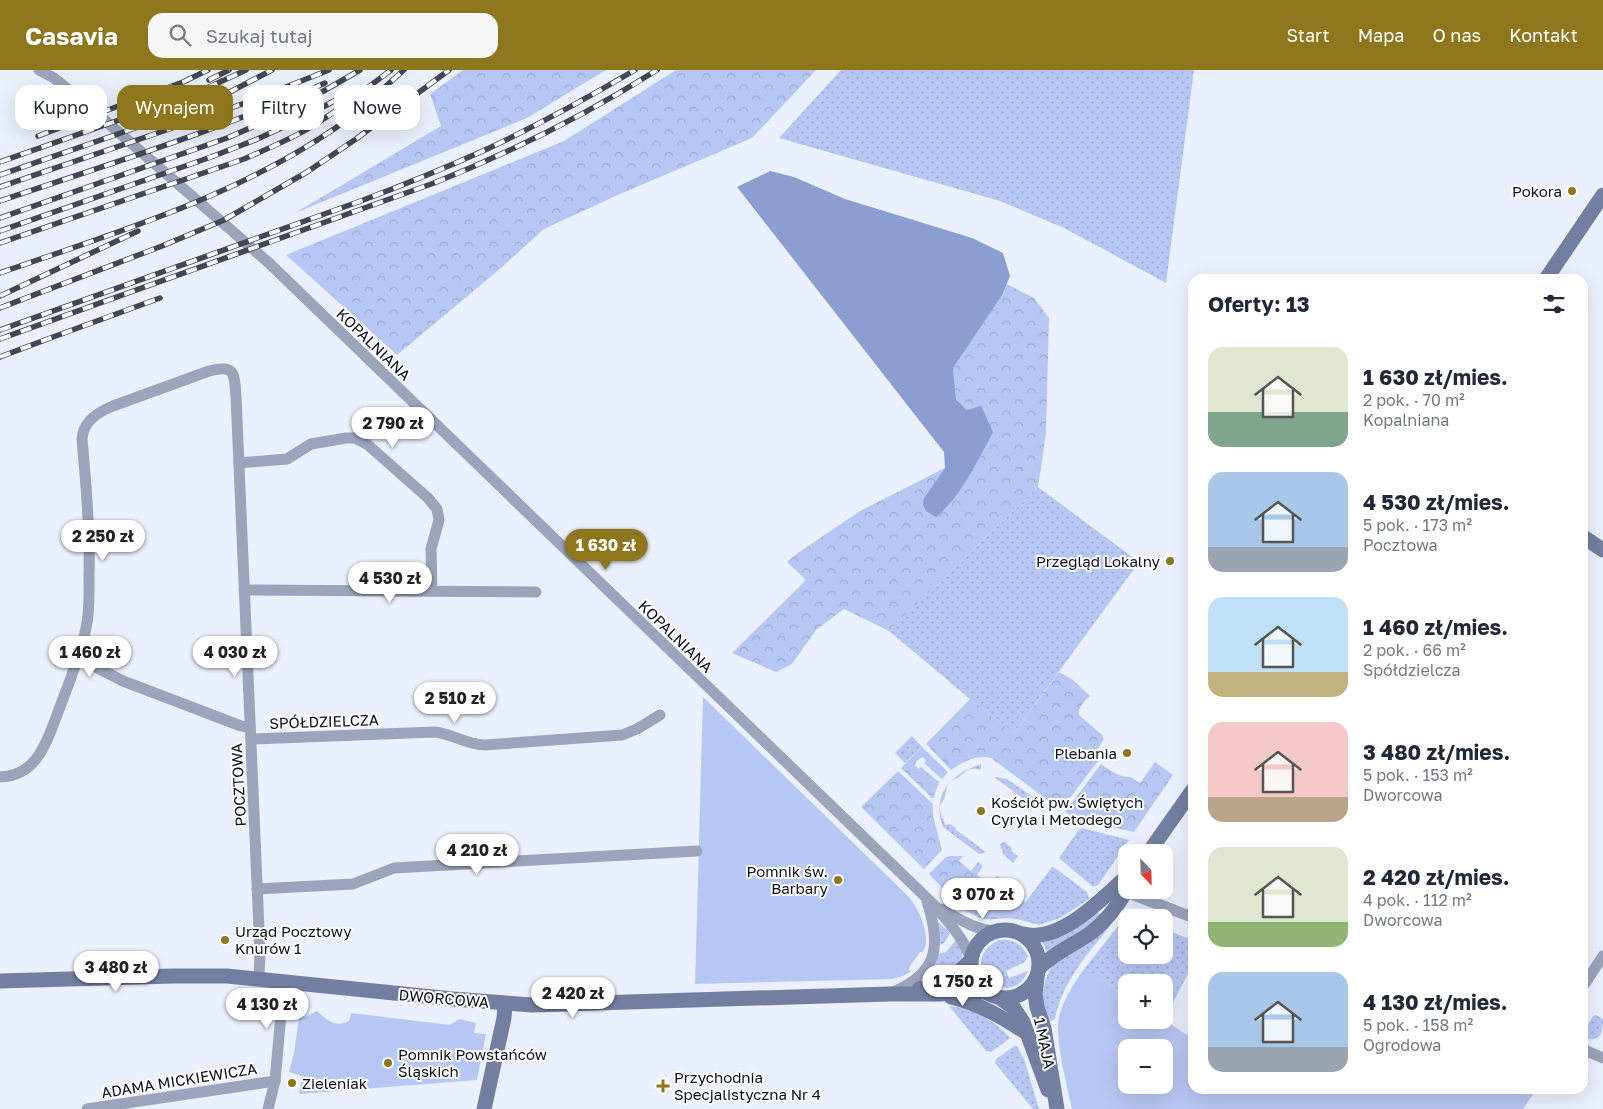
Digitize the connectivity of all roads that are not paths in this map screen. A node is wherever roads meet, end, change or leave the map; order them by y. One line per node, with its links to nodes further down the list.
1 (39, 70): 21 (street, KOPALNIANA)
2 (1603, 195): 3 (main road)
3 (1549, 274)
4 (238, 463): 7 (street, POCZTOWA); 8 (street); 10 (street, POCZTOWA)
5 (1588, 540): 6 (main road)
6 (1603, 550)
7 (244, 590): 8 (street); 12 (street, POCZTOWA)
8 (432, 591): 9 (street)
9 (536, 592)
10 (78, 658): 12 (street, SPÓŁDZIELCZA); 13 (street)
11 (660, 715): 12 (street, SPÓŁDZIELCZA)
12 (251, 734): 17 (street, POCZTOWA)
13 (0, 777)
14 (1188, 796): 15 (main road)
15 (1155, 844)
16 (697, 851): 17 (street)
17 (257, 889): 28 (street, POCZTOWA)
18 (1118, 892): 24 (main road)
19 (1118, 899): 27 (main road)
20 (1154, 899): 22 (street)
21 (930, 901): 23 (street, KOPALNIANA); 26 (street, KOPALNIANA); 33 (street)
22 (1188, 915)
23 (996, 930): 24 (main road); 26 (main road)
24 (1024, 934): 27 (main road)
25 (1603, 956): 29 (street)
26 (971, 960): 32 (main road); 33 (main road, DWORCOWA)
27 (1038, 973): 35 (main road); 44 (main road, 1 MAJA)
28 (259, 978): 30 (main road, DWORCOWA); 31 (main road, DWORCOWA)
29 (1588, 979)
30 (0, 981)
31 (284, 981): 36 (main road, DWORCOWA); 40 (street)
32 (986, 992): 34 (main road, DWORCOWA); 35 (main road)
33 (889, 994): 34 (main road, DWORCOWA); 36 (main road, DWORCOWA)
34 (940, 994): 37 (main road)
35 (1000, 998): 37 (main road, 1 MAJA)
36 (505, 1004): 43 (main road)
37 (1028, 1034): 44 (main road, 1 MAJA)
38 (1588, 1052): 39 (street)
39 (1603, 1058)
40 (275, 1081): 41 (street, ADAMA MICKIEWICZA); 42 (street)
41 (87, 1109)
42 (268, 1109)
43 (484, 1109)
44 (1056, 1109)

